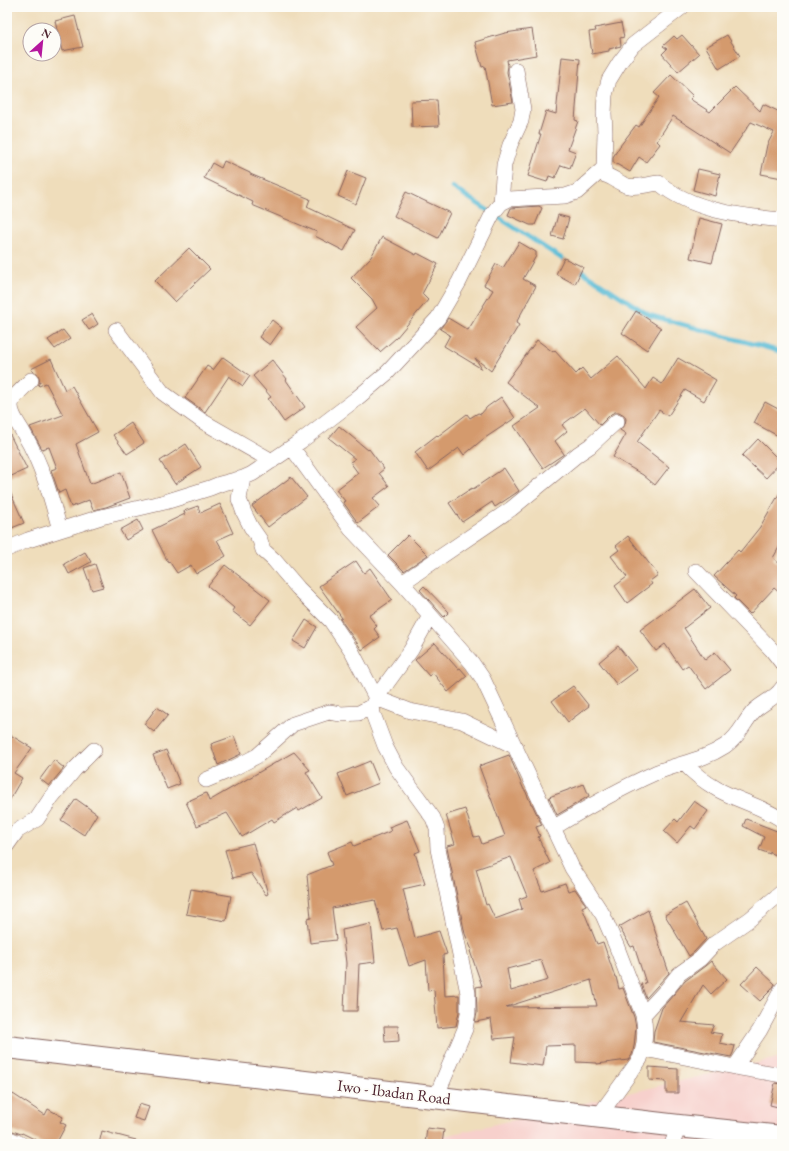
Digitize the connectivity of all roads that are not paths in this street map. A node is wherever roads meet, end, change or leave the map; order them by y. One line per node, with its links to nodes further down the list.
1 (682, 7): 3 (street)
2 (516, 70): 4 (street)
3 (604, 168): 4 (street); 5 (street)
4 (501, 203): 9 (street)
5 (782, 220)
6 (116, 330): 9 (street)
7 (31, 380): 13 (street)
8 (617, 421): 16 (street)
9 (286, 452): 10 (street); 16 (street)
10 (243, 478): 11 (street); 12 (street)
11 (220, 484): 12 (street); 13 (street)
12 (239, 499): 20 (street)
13 (60, 530): 14 (street)
14 (7, 549)
15 (696, 571): 18 (street)
16 (402, 583): 17 (street)
17 (430, 616): 20 (street); 21 (street)
18 (782, 663)
19 (782, 688): 23 (street)
20 (374, 702): 21 (street); 24 (street); 35 (street)
21 (516, 747): 26 (street)
22 (94, 750): 27 (street)
23 (685, 764): 25 (street); 26 (street)
24 (206, 780)
25 (782, 820)
26 (553, 828): 30 (street)
27 (7, 845)
28 (782, 892): 30 (street)
29 (782, 989): 33 (street)
30 (643, 1015): 32 (street)
31 (11, 1044): 35 (main road, Iwo - Ibadan Road)
32 (644, 1049): 33 (street); 36 (street)
33 (735, 1067): 34 (street)
34 (782, 1075)
35 (436, 1097): 36 (main road, Iwo - Ibadan Road)
36 (598, 1117): 37 (main road, Iwo - Ibadan Road)
37 (676, 1135): 38 (main road, Iwo - Ibadan Road)
38 (782, 1137)
39 (7, 1138): 40 (street)
40 (20, 1144)

